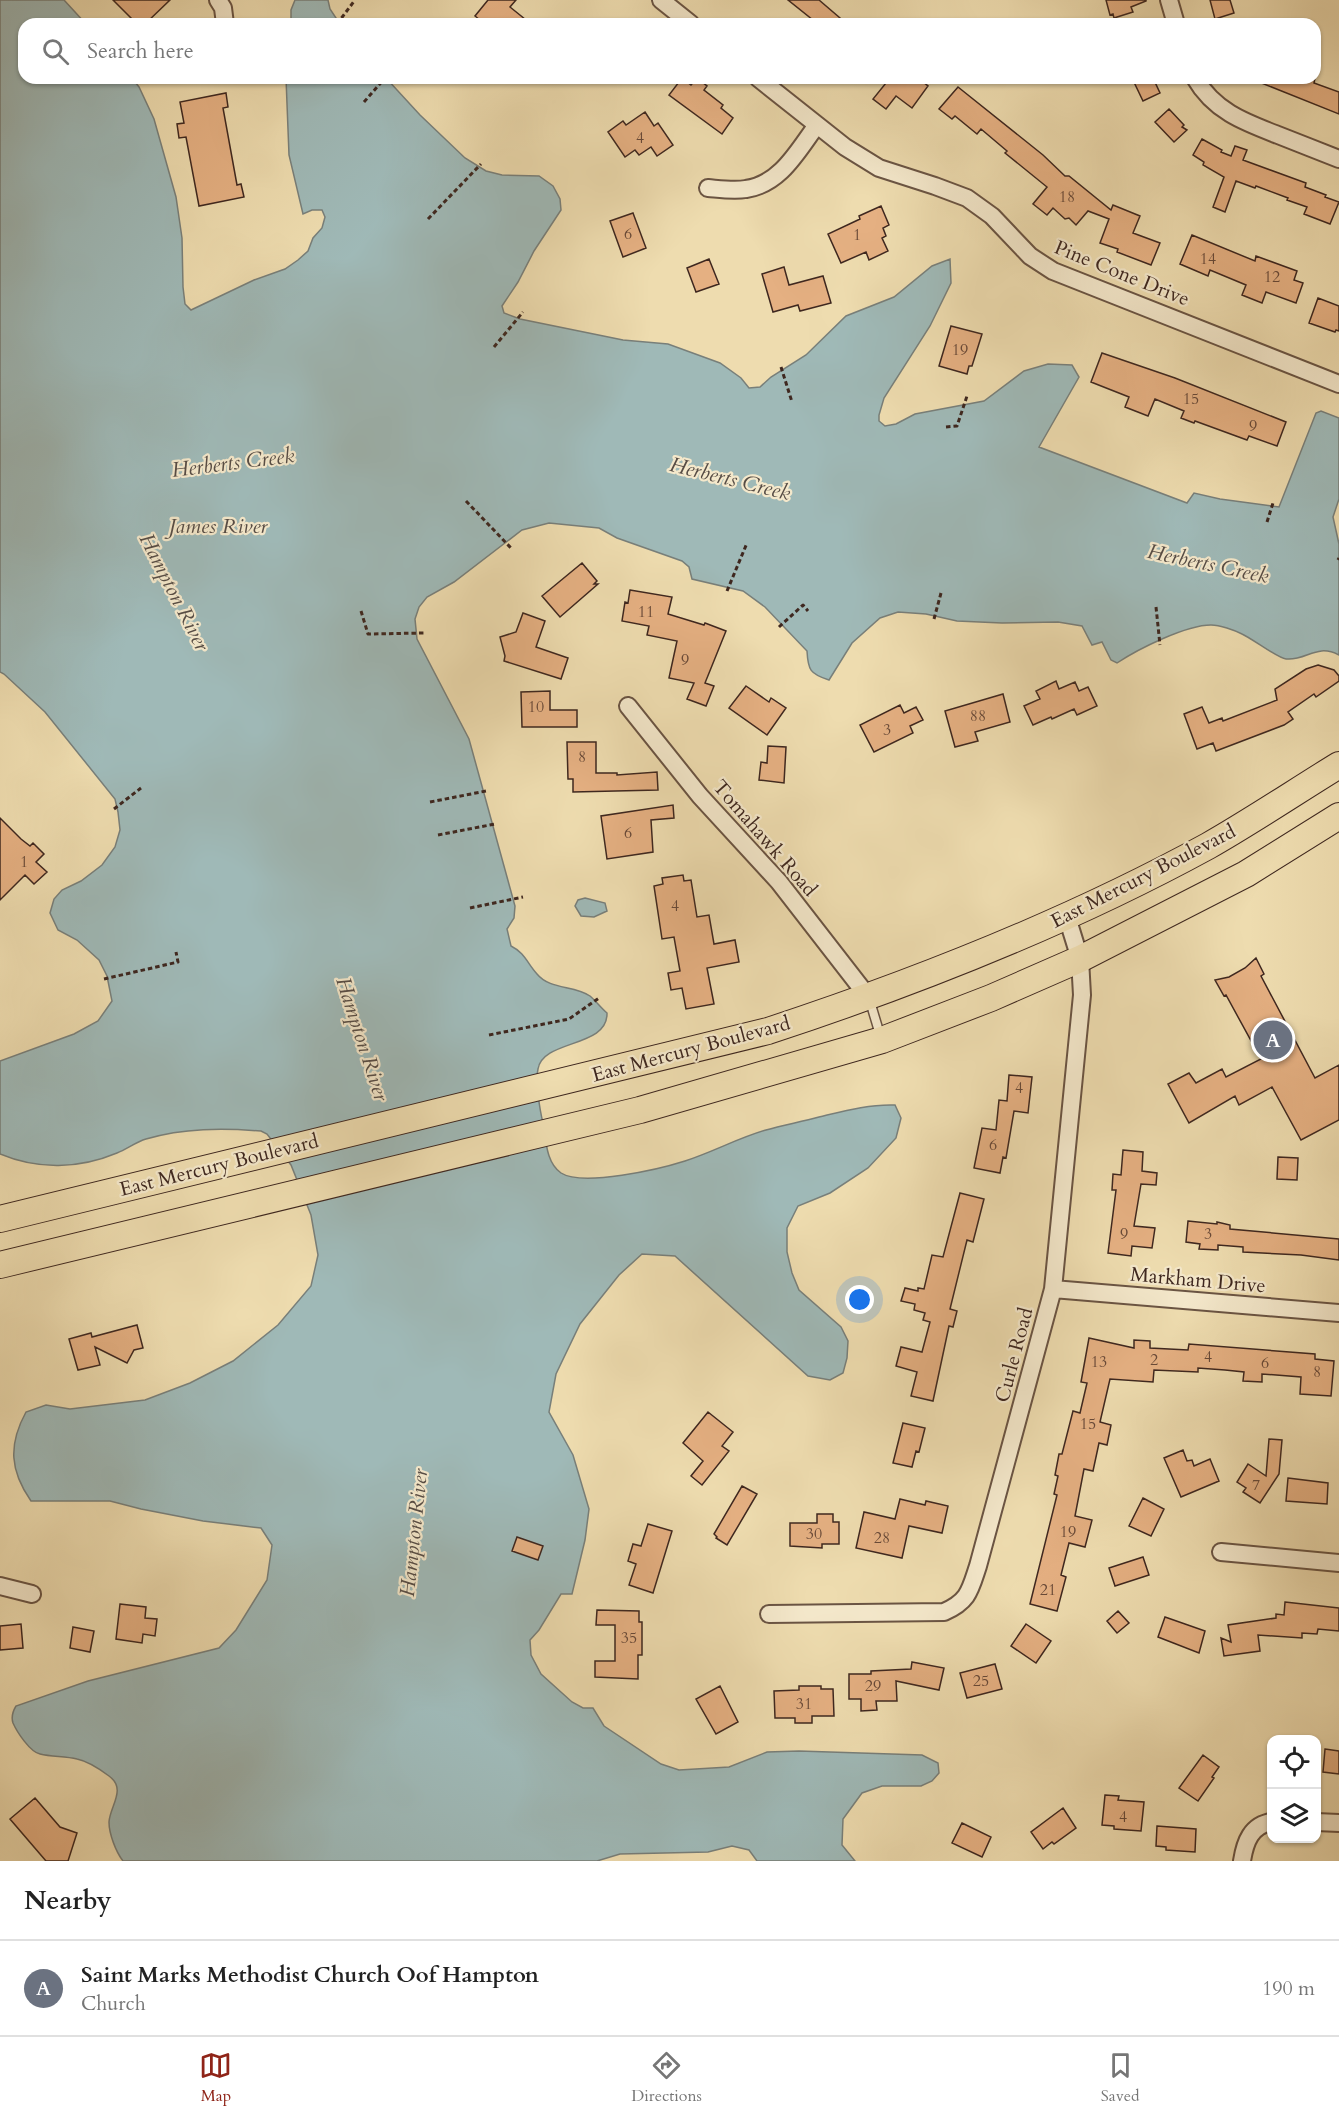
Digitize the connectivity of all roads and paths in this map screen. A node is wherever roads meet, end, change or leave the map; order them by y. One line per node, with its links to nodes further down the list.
1 (218, 0): 5 (street)
2 (355, 0): 6 (path)
3 (661, 0): 7 (street)
4 (1169, 0): 8 (street)
5 (224, 18)
6 (342, 18)
7 (684, 18)
8 (1174, 18)
9 (380, 84): 12 (path)
10 (766, 84): 13 (street, Pine Cone Drive)
11 (1199, 84): 14 (street)
12 (364, 102)
13 (817, 125): 16 (street); 21 (street, Pine Cone Drive)
14 (1339, 159)
15 (481, 164): 17 (path)
16 (708, 188)
17 (428, 219)
18 (523, 312): 19 (path)
19 (494, 347)
20 (781, 367): 23 (path)
21 (1339, 384)
22 (967, 396): 24 (path)
23 (792, 402)
24 (946, 428)
25 (466, 501): 29 (path)
26 (1273, 503): 27 (path)
27 (1267, 522)
28 (747, 543): 30 (path)
29 (512, 548)
30 (727, 591)
31 (941, 593): 35 (path)
32 (1156, 608): 38 (path)
33 (361, 610): 37 (path)
34 (808, 611): 36 (path)
35 (934, 619)
36 (778, 627)
37 (426, 633)
38 (1160, 645)
39 (628, 706): 55 (street, Tomahawk Road)
40 (1339, 765): 50 (main road, East Mercury Boulevard)
41 (141, 788): 44 (path)
42 (486, 791): 43 (path)
43 (430, 802)
44 (114, 808)
45 (1339, 816): 52 (main road)
46 (495, 824): 47 (path)
47 (438, 835)
48 (523, 897): 49 (path)
49 (470, 908)
50 (1067, 917): 52 (street, Curle Road); 55 (main road, East Mercury Boulevard)
51 (176, 952): 53 (path)
52 (1080, 959): 57 (main road); 60 (street, Curle Road)
53 (104, 980)
54 (599, 998): 56 (path)
55 (869, 998): 57 (lane); 58 (main road, East Mercury Boulevard)
56 (489, 1035)
57 (882, 1040): 59 (main road)
58 (0, 1220)
59 (0, 1265)
60 (1053, 1289): 61 (street, Markham Drive); 66 (street, Curle Road)
61 (1339, 1313)
62 (1221, 1552): 63 (street)
63 (1339, 1563)
64 (0, 1586): 65 (street)
65 (32, 1594)
66 (769, 1614)
67 (1321, 1821): 69 (street)
68 (1267, 1822): 70 (street)
69 (1339, 1823)
70 (1242, 1861)

